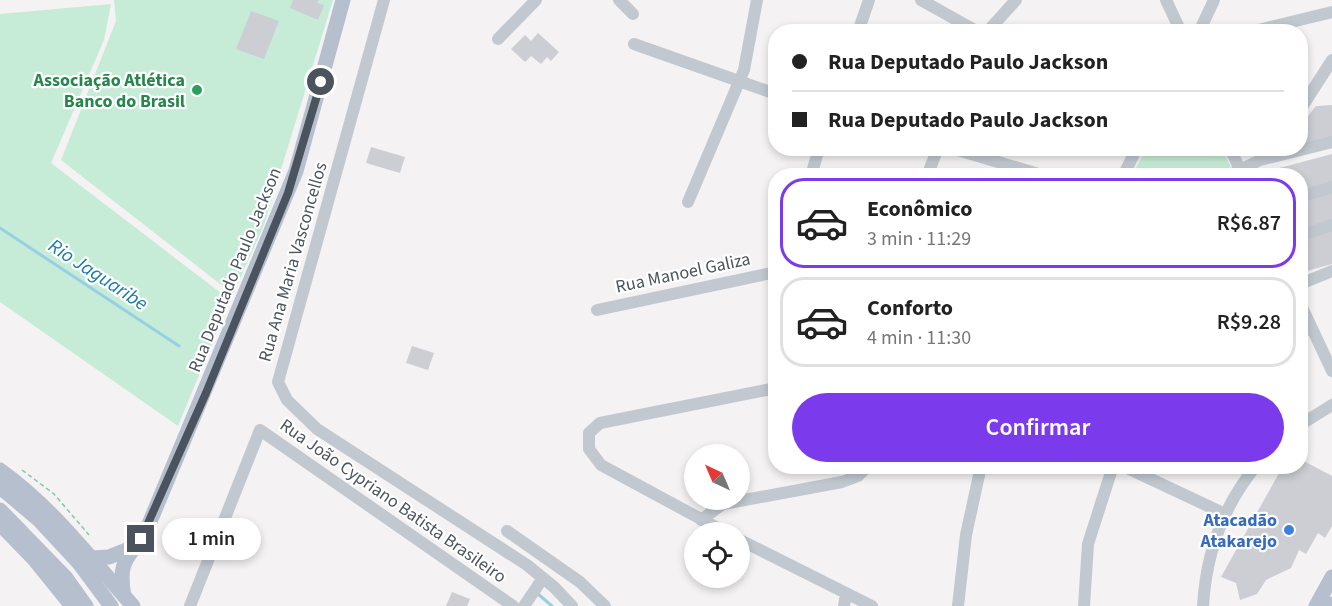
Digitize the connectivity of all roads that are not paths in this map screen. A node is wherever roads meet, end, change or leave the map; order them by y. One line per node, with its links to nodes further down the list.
1 (343, 0): 60 (main road, Rua Deputado Paulo Jackson)
2 (384, 0): 65 (street, Rua Ana Maria Vasconcellos)
3 (536, 0): 19 (street)
4 (619, 0): 12 (street)
5 (757, 0): 22 (street)
6 (869, 0): 13 (street)
7 (921, 0): 14 (street)
8 (1016, 0): 15 (street)
9 (1166, 0): 16 (street)
10 (1214, 0): 17 (street)
11 (1332, 12): 18 (street)
12 (633, 14)
13 (861, 24)
14 (964, 24)
15 (994, 24)
16 (1177, 24)
17 (1203, 24)
18 (1283, 24)
19 (498, 39)
20 (634, 44): 22 (street)
21 (1332, 60): 24 (street)
22 (740, 82): 23 (street); 35 (street)
23 (768, 91)
24 (1308, 98)
25 (1332, 142): 26 (street)
26 (1308, 148)
27 (978, 156): 31 (street)
28 (1263, 156): 30 (street)
29 (1276, 156): 30 (street)
30 (1260, 160): 32 (street)
31 (1018, 168)
32 (1247, 168)
33 (1332, 187): 34 (street)
34 (1308, 194)
35 (688, 202)
36 (1332, 225): 37 (street)
37 (1308, 233)
38 (1332, 271): 40 (street)
39 (768, 274): 41 (street, Rua Manoel Galiza)
40 (1308, 281)
41 (597, 310)
42 (1308, 320): 43 (street)
43 (1332, 371)
44 (768, 389): 56 (street)
45 (1332, 405): 46 (street)
46 (1308, 420)
47 (0, 470): 62 (main road)
48 (861, 474): 56 (street)
49 (979, 474): 78 (street)
50 (1110, 474): 79 (street)
51 (1140, 474): 55 (street)
52 (1251, 474): 55 (street)
53 (0, 487): 62 (main road)
54 (0, 510): 70 (main road, bridge)
55 (1225, 514): 80 (street)
56 (701, 520): 57 (street)
57 (705, 522)
58 (0, 524): 68 (main road)
59 (507, 531): 76 (street)
60 (137, 546): 62 (main road); 63 (main road, Rua Deputado Paulo Jackson); 67 (main road, Rua Deputado Paulo Jackson)
61 (750, 546): 66 (street)
62 (85, 560): 63 (main road); 71 (main road, bridge)
63 (106, 574): 67 (main road); 69 (main road, Rua Deputado Paulo Jackson)
64 (1332, 577): 81 (main road)
65 (542, 579): 74 (street); 75 (street, Rua Ana Maria Vasconcellos)
66 (845, 600): 77 (street)
67 (128, 601)
68 (72, 606)
69 (78, 606)
70 (86, 606)
71 (111, 606)
72 (190, 606): 73 (street, Rua João Cypriano Batista Brasileiro)
73 (513, 606)
74 (524, 606)
75 (572, 606)
76 (605, 606)
77 (872, 606)
78 (958, 606)
79 (1084, 606)
80 (1203, 606)
81 (1316, 606)

